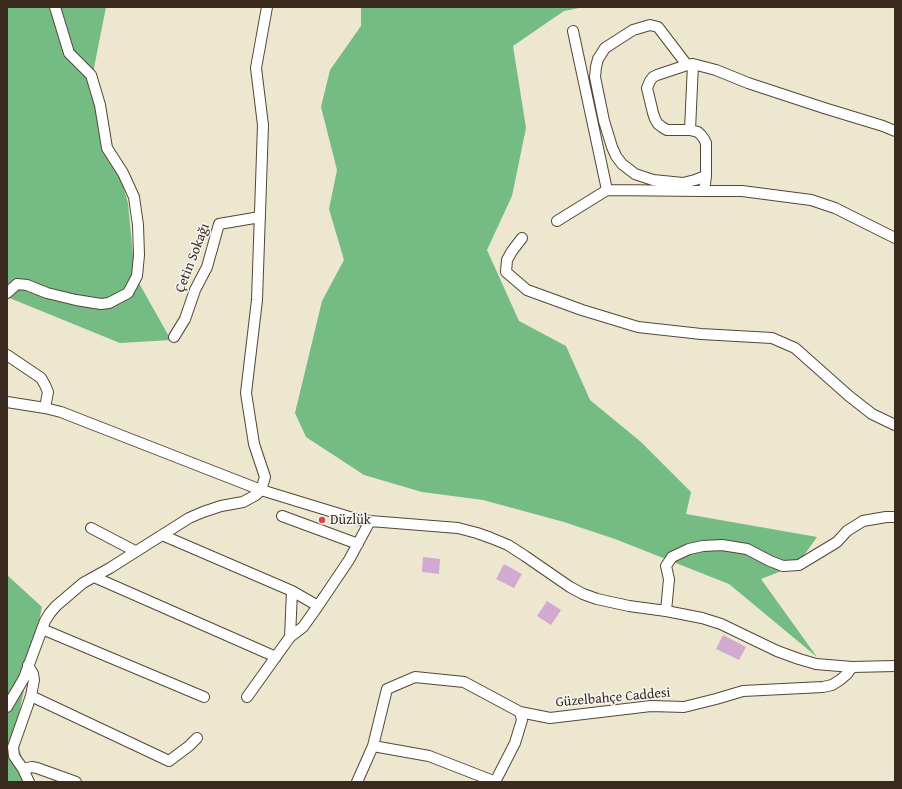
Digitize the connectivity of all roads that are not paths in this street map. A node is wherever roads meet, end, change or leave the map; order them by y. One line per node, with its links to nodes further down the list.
1 (55, 7): 14 (street)
2 (267, 7): 10 (street)
3 (573, 31): 8 (street)
4 (690, 65): 5 (street); 5 (street); 6 (street); 7 (street)
5 (690, 130): 7 (street)
6 (895, 131)
7 (706, 176): 9 (street)
8 (607, 190): 9 (street); 11 (street)
9 (704, 191): 13 (street)
10 (260, 217): 15 (street, Çetin Sokağı); 20 (street)
11 (557, 221)
12 (522, 238): 19 (street)
13 (895, 238)
14 (7, 292)
15 (174, 337)
16 (7, 355): 18 (street)
17 (7, 402): 18 (street)
18 (45, 408): 20 (street)
19 (895, 425)
20 (261, 490): 23 (street); 25 (street)
21 (282, 516): 26 (street)
22 (895, 517): 31 (street)
23 (370, 521): 26 (street); 31 (street)
24 (91, 528): 27 (street)
25 (162, 535): 27 (street); 29 (street)
26 (358, 544): 30 (street)
27 (136, 551): 28 (street)
28 (94, 577): 32 (street); 34 (street)
29 (292, 591): 30 (street); 33 (street)
30 (318, 606): 33 (street)
31 (666, 611): 37 (street)
32 (42, 628): 35 (street); 39 (street)
33 (290, 637): 34 (street)
34 (276, 657): 40 (street)
35 (28, 665): 38 (street); 41 (street)
36 (895, 666): 37 (street)
37 (852, 667): 42 (street, Güzelbahçe Caddesi)
38 (31, 696): 43 (street); 45 (street)
39 (204, 697)
40 (247, 697)
41 (7, 708)
42 (520, 712): 44 (street, Güzelbahçe Caddesi); 49 (street)
43 (196, 738)
44 (373, 746): 48 (street); 49 (street)
45 (23, 769): 46 (street); 47 (street)
46 (29, 782)
47 (76, 782)
48 (357, 782)
49 (496, 782)

